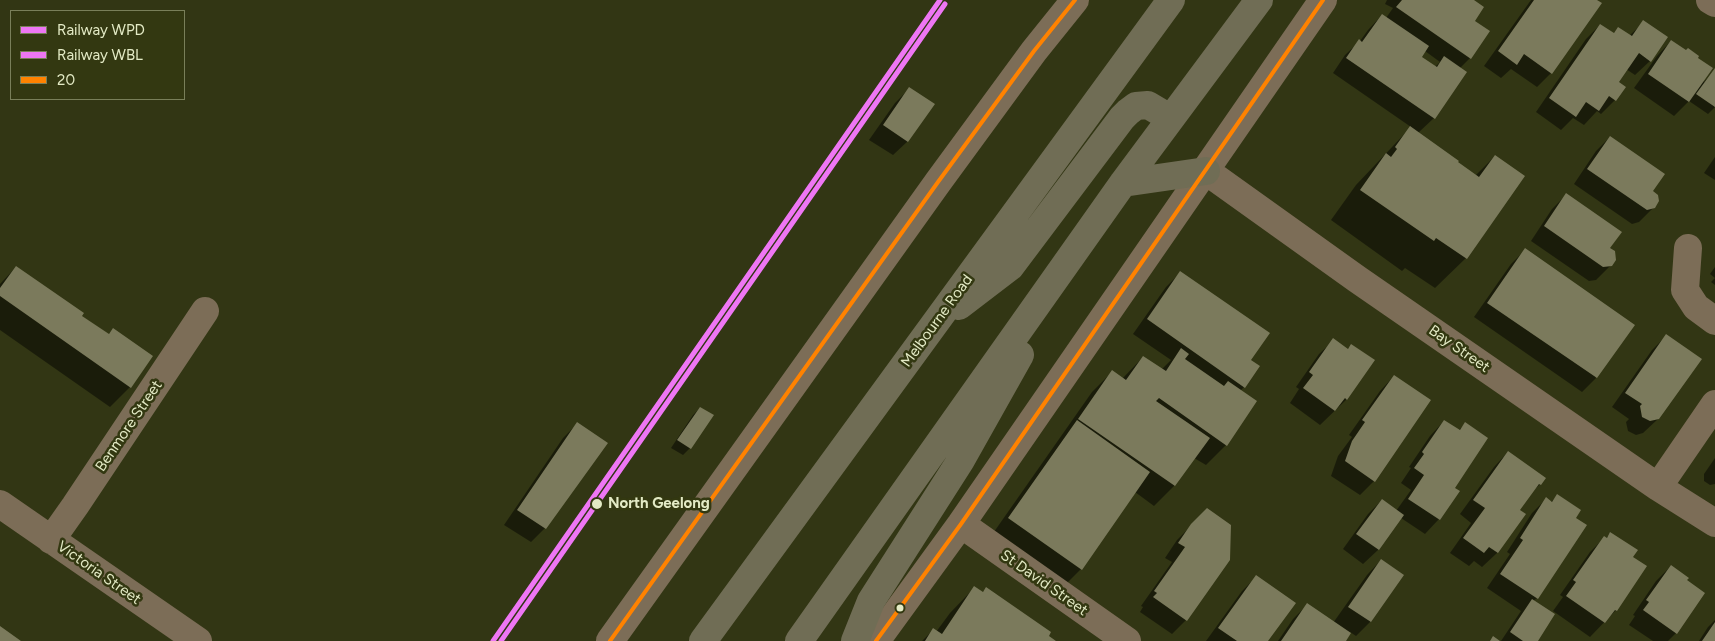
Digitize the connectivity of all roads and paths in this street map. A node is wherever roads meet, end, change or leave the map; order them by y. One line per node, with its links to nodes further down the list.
1 (1075, 0): 23 (street)
2 (1171, 0): 14 (highway, Melbourne Road)
3 (1259, 0): 7 (highway)
4 (1323, 0): 8 (street)
5 (1710, 0): 6 (street)
6 (1715, 3)
7 (1170, 118): 9 (highway); 14 (highway)
8 (1206, 171): 9 (highway); 16 (street, Bay Street); 19 (street)
9 (1123, 183): 10 (highway)
10 (1086, 236): 25 (highway); 26 (highway)
11 (1688, 248): 13 (street)
12 (205, 311): 20 (street, Benmore Street)
13 (1715, 321)
14 (934, 326): 24 (highway, Melbourne Road)
15 (1715, 404): 16 (street)
16 (1658, 487): 18 (street, Bay Street)
17 (0, 504): 20 (street, Victoria Street)
18 (1715, 523)
19 (961, 524): 21 (street, St David Street); 27 (street)
20 (50, 540): 22 (street, Victoria Street)
21 (1115, 637)
22 (198, 641)
23 (610, 641)
24 (703, 641)
25 (799, 641)
26 (855, 641)
27 (876, 641)

